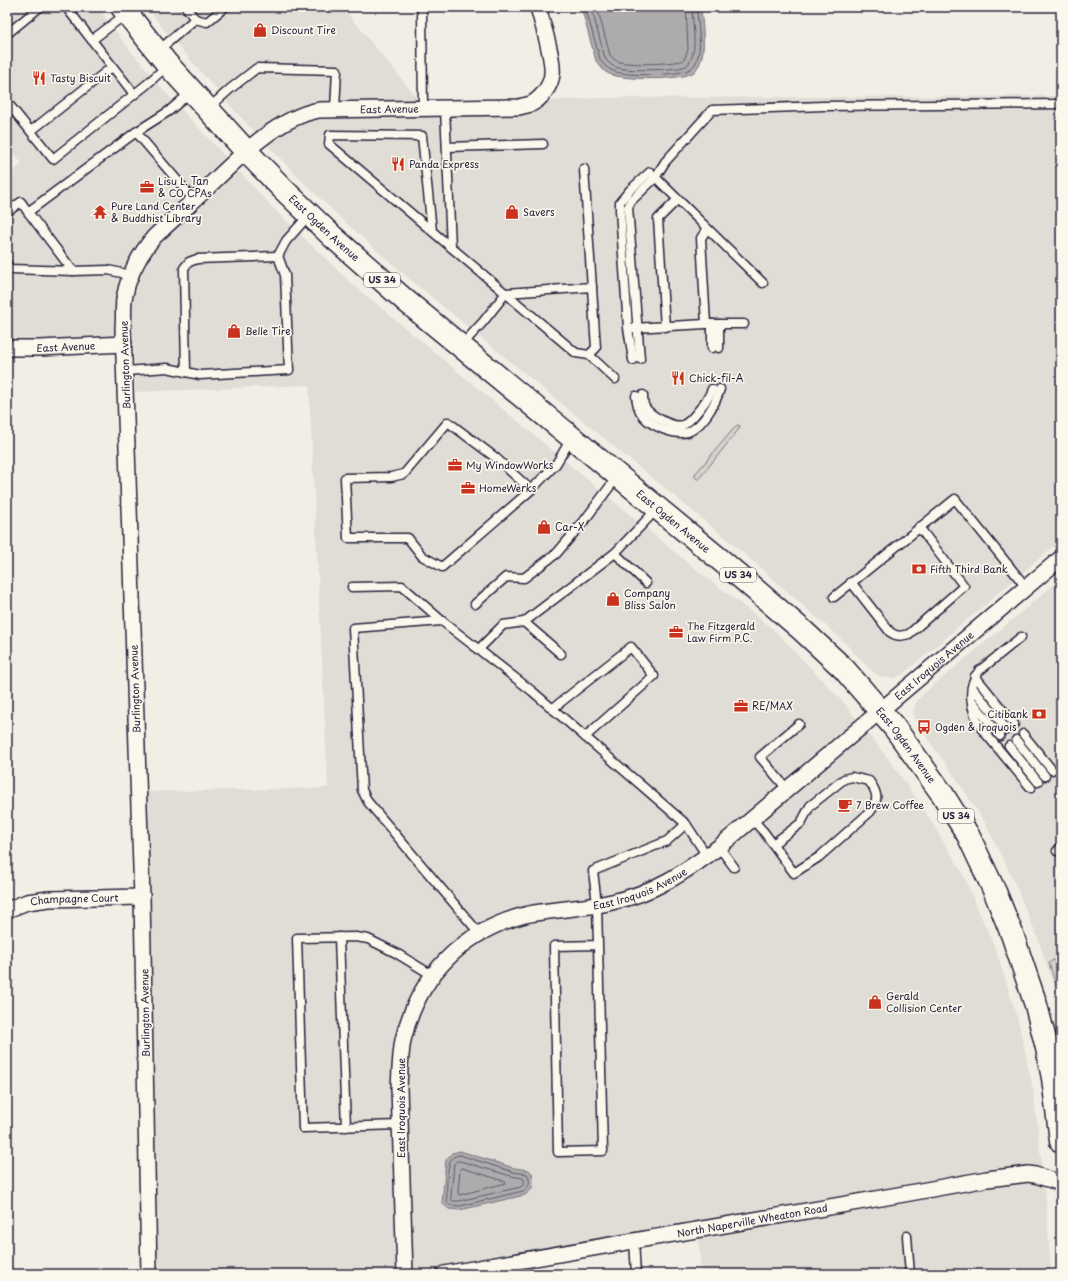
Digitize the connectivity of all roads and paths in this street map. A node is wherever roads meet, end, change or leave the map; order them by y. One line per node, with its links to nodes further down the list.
1 (40, 7): 9 (lane)
2 (66, 7): 10 (lane)
3 (186, 7): 8 (lane)
4 (225, 7): 8 (lane)
5 (538, 7): 18 (street, East Avenue)
6 (125, 10): 10 (lane); 11 (main road, East Ogden Avenue / US 34)
7 (422, 10): 17 (lane)
8 (195, 19): 11 (lane)
9 (7, 34)
10 (92, 40): 12 (lane)
11 (163, 58): 13 (main road, East Ogden Avenue / US 34); 14 (lane)
12 (112, 67): 14 (lane); 21 (lane)
13 (192, 91): 19 (main road, East Ogden Avenue / US 34); 22 (lane)
14 (134, 94): 21 (lane)
15 (7, 102): 21 (lane)
16 (1061, 104): 27 (lane)
17 (423, 108): 18 (street, East Avenue); 20 (street, East Avenue)
18 (445, 108): 24 (lane)
19 (208, 109): 20 (lane); 25 (main road, East Ogden Avenue / US 34)
20 (335, 109): 25 (street, East Avenue)
21 (31, 131)
22 (136, 132): 28 (lane); 31 (lane)
23 (543, 144): 24 (lane)
24 (447, 147): 35 (lane)
25 (246, 151): 28 (street, Burlington Avenue); 32 (main road, East Ogden Avenue / US 34)
26 (584, 169): 41 (lane)
27 (652, 175): 29 (lane); 46 (lane); 47 (lane)
28 (194, 200): 39 (street, Burlington Avenue)
29 (677, 200): 33 (lane); 45 (lane)
30 (7, 212): 31 (lane)
31 (28, 212): 38 (lane)
32 (309, 215): 36 (lane); 49 (main road, East Ogden Avenue / US 34)
33 (707, 229): 40 (lane); 43 (lane)
34 (432, 231): 34 (lane); 35 (lane)
35 (451, 247): 42 (lane)
36 (278, 256): 54 (lane); 54 (lane)
37 (7, 264): 38 (lane)
38 (73, 271): 39 (lane)
39 (131, 275): 48 (street, Burlington Avenue)
40 (763, 283)
41 (592, 287): 42 (lane); 52 (lane)
42 (506, 293): 49 (lane); 52 (lane)
43 (712, 324): 44 (lane); 45 (lane); 51 (lane)
44 (744, 324)
45 (665, 327): 47 (lane)
46 (628, 328): 47 (lane); 47 (lane)
47 (637, 328)
48 (124, 344): 50 (street, East Avenue); 53 (street, Burlington Avenue)
49 (461, 346): 58 (main road, East Ogden Avenue / US 34)
50 (7, 348)
51 (716, 348)
52 (589, 355): 55 (lane)
53 (126, 371): 54 (lane); 99 (street, Burlington Avenue)
54 (186, 372)
55 (615, 379)
56 (716, 389): 57 (lane)
57 (639, 396)
58 (572, 438): 59 (main road, East Ogden Avenue / US 34); 60 (lane)
59 (618, 476): 61 (main road, East Ogden Avenue / US 34); 70 (lane)
60 (531, 490): 60 (lane)
61 (658, 508): 63 (lane); 80 (main road, East Ogden Avenue / US 34)
62 (919, 527): 65 (lane); 65 (lane); 68 (lane)
63 (615, 553): 66 (lane); 72 (lane)
64 (1061, 558): 68 (street, East Iroquois Avenue)
65 (852, 582): 69 (lane)
66 (646, 583)
67 (352, 587): 71 (lane)
68 (1026, 587): 80 (street, East Iroquois Avenue)
69 (834, 596)
70 (475, 604)
71 (442, 622): 74 (lane); 102 (lane)
72 (524, 622): 74 (lane); 75 (lane)
73 (1021, 637): 76 (lane)
74 (478, 650): 79 (lane)
75 (561, 654)
76 (975, 676): 77 (lane); 82 (lane)
77 (972, 686): 78 (lane); 83 (lane)
78 (971, 700): 85 (lane); 92 (lane)
79 (552, 709): 86 (lane); 86 (lane)
80 (880, 710): 93 (street, East Iroquois Avenue); 108 (main road, East Ogden Avenue / US 34)
81 (800, 724): 93 (lane)
82 (1014, 724)
83 (1007, 730)
84 (1023, 734): 89 (lane)
85 (1000, 736)
86 (585, 737): 95 (lane)
87 (1016, 740): 90 (lane)
88 (1009, 746): 91 (lane)
89 (1052, 770)
90 (1045, 776)
91 (1038, 782)
92 (1031, 788)
93 (787, 789): 94 (street, East Iroquois Avenue)
94 (752, 818): 96 (lane); 97 (street, East Iroquois Avenue)
95 (686, 824): 97 (lane); 100 (lane)
96 (773, 844): 96 (lane)
97 (713, 851): 98 (lane); 100 (street, East Iroquois Avenue)
98 (734, 867)
99 (142, 897): 101 (street, Champagne Court); 112 (street, Burlington Avenue)
100 (596, 904): 102 (street, East Iroquois Avenue); 104 (lane)
101 (7, 910)
102 (479, 933): 105 (street, East Iroquois Avenue)
103 (339, 937): 105 (lane); 107 (lane); 107 (lane)
104 (598, 945): 104 (lane)
105 (432, 975): 106 (street, East Iroquois Avenue)
106 (400, 1125): 107 (lane); 113 (street, East Iroquois Avenue)
107 (346, 1127)
108 (1061, 1135)
109 (1061, 1182): 111 (street, North Naperville Wheaton Road)
110 (907, 1236): 116 (lane)
111 (634, 1241): 114 (street, North Naperville Wheaton Road); 115 (lane)
112 (149, 1274)
113 (405, 1274)
114 (444, 1274)
115 (636, 1274)
116 (910, 1274)

